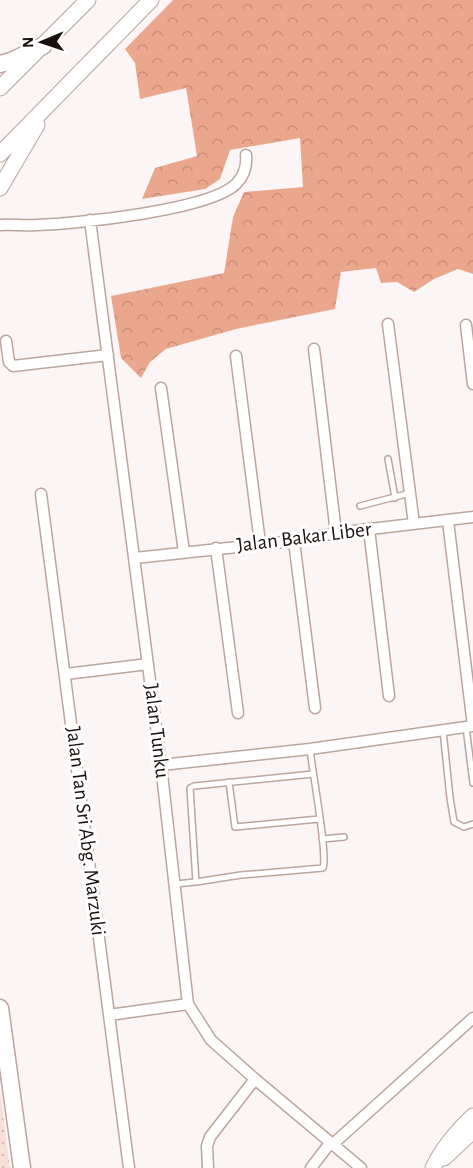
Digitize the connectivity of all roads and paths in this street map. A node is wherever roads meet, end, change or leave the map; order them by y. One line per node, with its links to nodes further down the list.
1 (88, 0): 3 (street)
2 (151, 0): 6 (street)
3 (43, 46): 4 (main road); 5 (street)
4 (0, 63)
5 (0, 88)
6 (48, 107): 7 (street); 9 (street)
7 (0, 154)
8 (246, 155): 10 (street)
9 (0, 188)
10 (90, 220): 12 (street); 18 (street, Jalan Tunku)
11 (0, 225): 12 (street)
12 (33, 225): 13 (street)
13 (0, 231)
14 (388, 324): 23 (street)
15 (466, 326): 20 (street)
16 (6, 341): 18 (street)
17 (314, 349): 31 (street)
18 (108, 355): 36 (street, Jalan Tunku)
19 (236, 356): 33 (street)
20 (473, 384)
21 (161, 388): 35 (street)
22 (388, 459): 25 (lane)
23 (410, 493): 25 (lane); 29 (street)
24 (41, 494): 38 (street, Jalan Tan Sri Abg. Marzuki)
25 (395, 498): 26 (lane)
26 (360, 506)
27 (473, 517): 28 (street, Jalan Bakar Liber)
28 (448, 521): 29 (street, Jalan Bakar Liber); 42 (street)
29 (414, 524): 30 (street, Jalan Bakar Liber)
30 (369, 529): 31 (street, Jalan Bakar Liber); 39 (street)
31 (336, 533): 32 (street, Jalan Bakar Liber)
32 (294, 541): 33 (street, Jalan Bakar Liber); 40 (street)
33 (260, 543): 34 (street, Jalan Bakar Liber)
34 (216, 548): 35 (street, Jalan Bakar Liber); 41 (street)
35 (184, 552): 36 (street, Jalan Bakar Liber)
36 (135, 558): 37 (street, Jalan Tunku)
37 (148, 664): 38 (street); 45 (street, Jalan Tunku)
38 (66, 674): 57 (street, Jalan Tan Sri Abg. Marzuki)
39 (389, 696)
40 (315, 708)
41 (238, 713)
42 (466, 727): 43 (street); 48 (lane)
43 (443, 729): 44 (street); 50 (lane)
44 (310, 749): 45 (street); 46 (lane)
45 (161, 765): 54 (street, Jalan Tunku)
46 (313, 774): 47 (lane); 49 (lane)
47 (229, 782): 49 (lane); 53 (lane)
48 (473, 783)
49 (319, 819): 52 (lane)
50 (473, 824)
51 (344, 837): 52 (lane)
52 (322, 839): 53 (lane)
53 (196, 882): 54 (lane)
54 (175, 884): 55 (street, Jalan Tunku)
55 (188, 1004): 57 (street); 59 (street, Jalan Tunku)
56 (0, 1008): 63 (main road)
57 (109, 1015): 64 (street, Jalan Tan Sri Abg. Marzuki)
58 (473, 1018): 62 (street)
59 (255, 1079): 62 (street, Jalan Tunku); 65 (street)
60 (473, 1116): 68 (street)
61 (473, 1131): 68 (street)
62 (333, 1144): 66 (street); 67 (street, Jalan Tunku)
63 (22, 1168)
64 (129, 1168)
65 (208, 1168)
66 (311, 1168)
67 (361, 1168)
68 (433, 1168)

